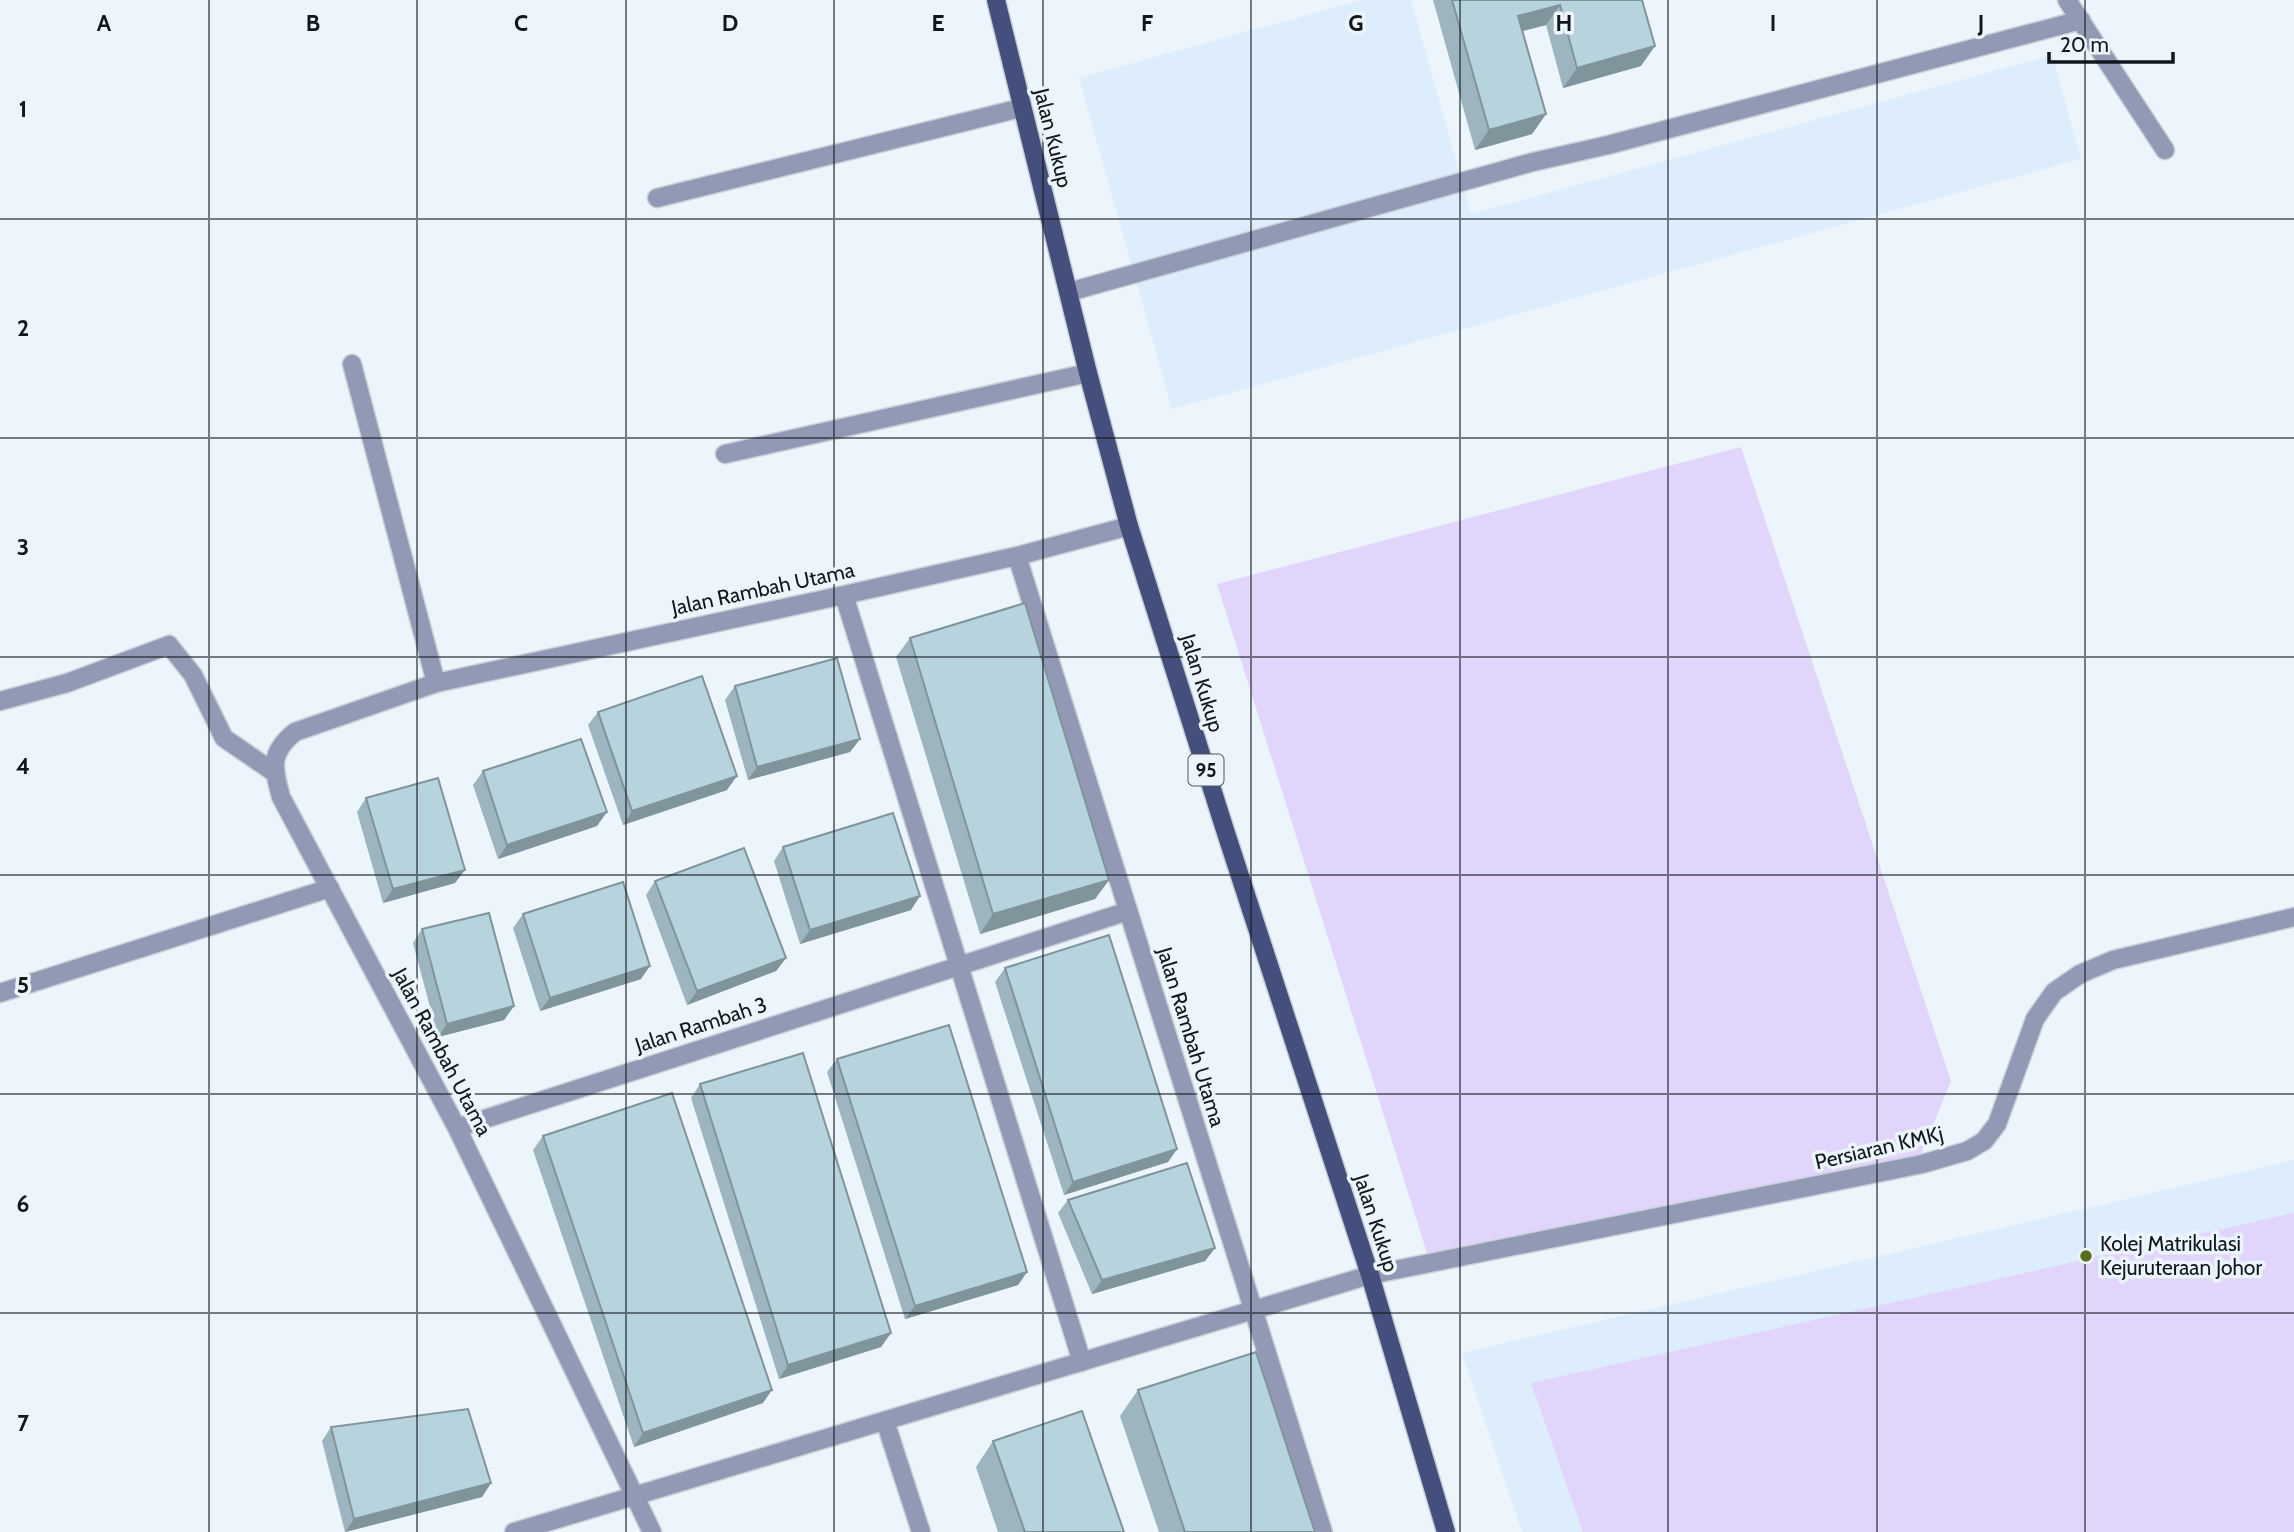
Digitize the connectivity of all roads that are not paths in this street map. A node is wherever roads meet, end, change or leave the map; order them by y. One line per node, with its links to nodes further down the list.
1 (996, 0): 4 (main road, Jalan Kukup / 95)
2 (2067, 0): 3 (street)
3 (2081, 20): 5 (street); 7 (street)
4 (1021, 108): 6 (street); 7 (main road, Jalan Kukup / 95)
5 (2165, 150)
6 (657, 198)
7 (1069, 292): 9 (main road, Jalan Kukup / 95)
8 (352, 364): 14 (street)
9 (1088, 373): 10 (street); 11 (main road, Jalan Kukup / 95)
10 (725, 454)
11 (1129, 526): 12 (street, Jalan Rambah Utama); 23 (main road, Jalan Kukup / 95)
12 (1017, 556): 13 (street, Jalan Rambah Utama); 18 (street, Jalan Rambah Utama)
13 (844, 595): 14 (street, Jalan Rambah Utama); 20 (street)
14 (436, 683): 16 (street, Jalan Rambah Utama)
15 (0, 701): 16 (street)
16 (275, 774): 17 (street, Jalan Rambah Utama)
17 (330, 888): 21 (street); 22 (street, Jalan Rambah Utama)
18 (1128, 911): 20 (street, Jalan Rambah 3); 24 (street, Jalan Rambah Utama)
19 (2294, 917): 23 (street, Persiaran KMKj)
20 (959, 966): 22 (street, Jalan Rambah 3); 25 (street)
21 (0, 993)
22 (457, 1128): 27 (street, Jalan Rambah Utama)
23 (1370, 1275): 24 (street, Persiaran KMKj); 32 (main road, Jalan Kukup / 95)
24 (1252, 1311): 25 (street, Persiaran KMKj); 31 (street, Jalan Rambah Utama)
25 (1082, 1362): 26 (street, Persiaran KMKj)
26 (885, 1421): 27 (street, Persiaran KMKj); 30 (street)
27 (634, 1497): 28 (street, Persiaran KMKj); 29 (street, Jalan Rambah Utama)
28 (514, 1532)
29 (652, 1532)
30 (921, 1532)
31 (1323, 1532)
32 (1446, 1532)

